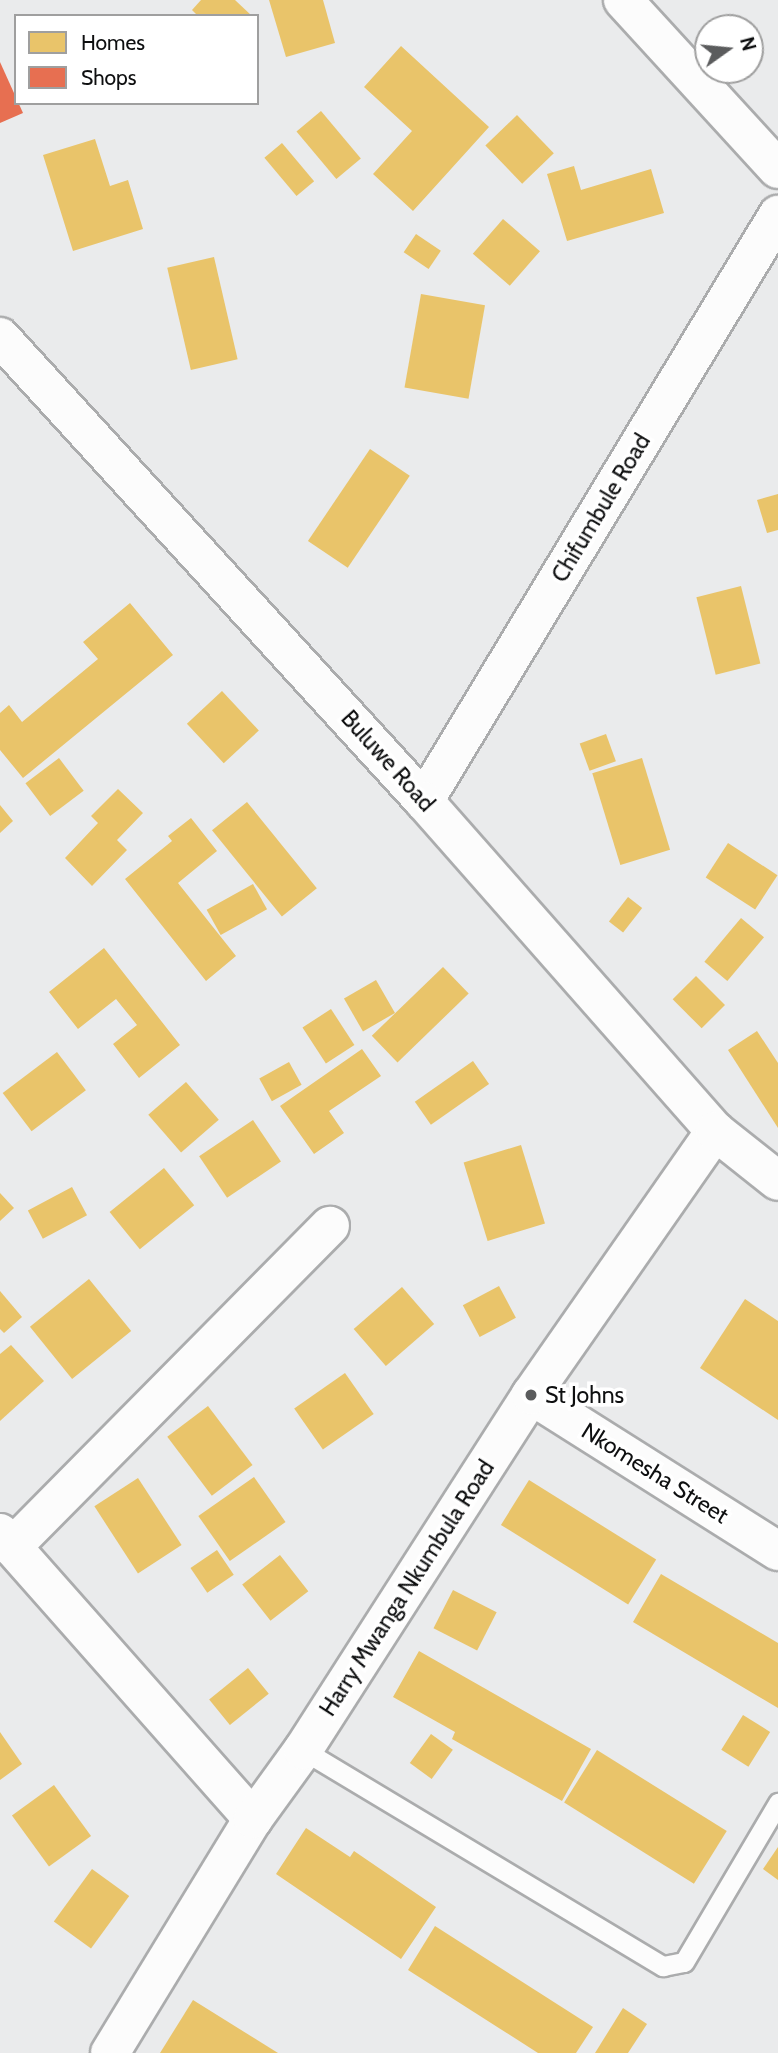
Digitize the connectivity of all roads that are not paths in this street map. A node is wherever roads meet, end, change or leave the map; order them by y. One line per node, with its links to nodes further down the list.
1 (623, 0): 2 (street)
2 (778, 169)
3 (778, 215): 4 (street, Chifumbule Road)
4 (766, 257): 6 (street, Chifumbule Road)
5 (0, 337): 6 (street, Buluwe Road)
6 (424, 801): 7 (street, Buluwe Road)
7 (715, 1130): 8 (street, Buluwe Road); 10 (street, Harry Mwanga Nkumbula Road)
8 (778, 1181)
9 (330, 1226): 11 (street)
10 (531, 1395): 12 (street, Nkomesha Street); 13 (street, Harry Mwanga Nkumbula Road)
11 (6, 1540): 15 (street)
12 (778, 1551)
13 (303, 1750): 14 (lane); 15 (street, Harry Mwanga Nkumbula Road)
14 (778, 1803)
15 (253, 1819): 16 (street, Harry Mwanga Nkumbula Road)
16 (110, 2053)

